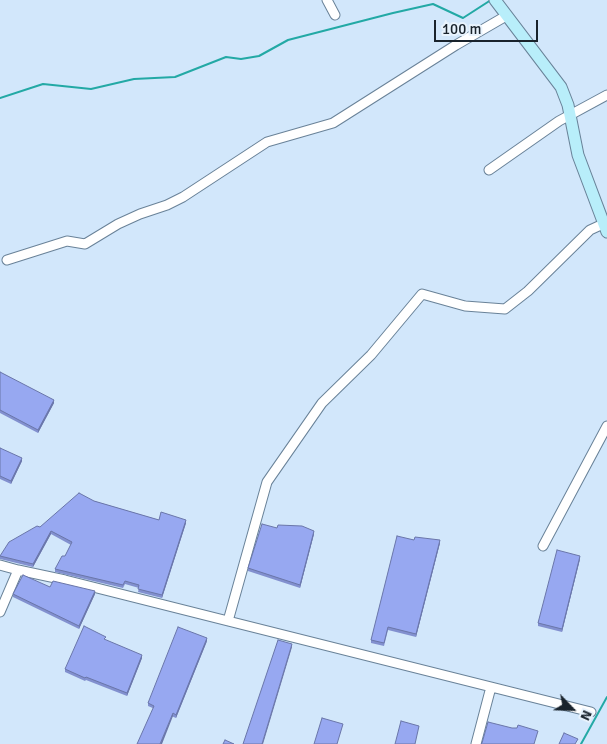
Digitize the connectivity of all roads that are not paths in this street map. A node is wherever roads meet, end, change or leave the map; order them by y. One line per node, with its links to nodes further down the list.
1 (327, 0): 3 (street)
2 (499, 1): 4 (main road)
3 (335, 14)
4 (506, 16): 6 (main road); 9 (street)
5 (607, 95): 6 (street)
6 (570, 115): 7 (street); 8 (main road)
7 (489, 170)
8 (605, 228): 15 (street)
9 (7, 260)
10 (607, 426): 11 (street)
11 (543, 546)
12 (0, 565): 13 (street)
13 (18, 570): 14 (street); 15 (street)
14 (0, 612)
15 (228, 621): 16 (street)
16 (491, 687): 17 (street); 18 (street)
17 (591, 712)
18 (476, 744)

